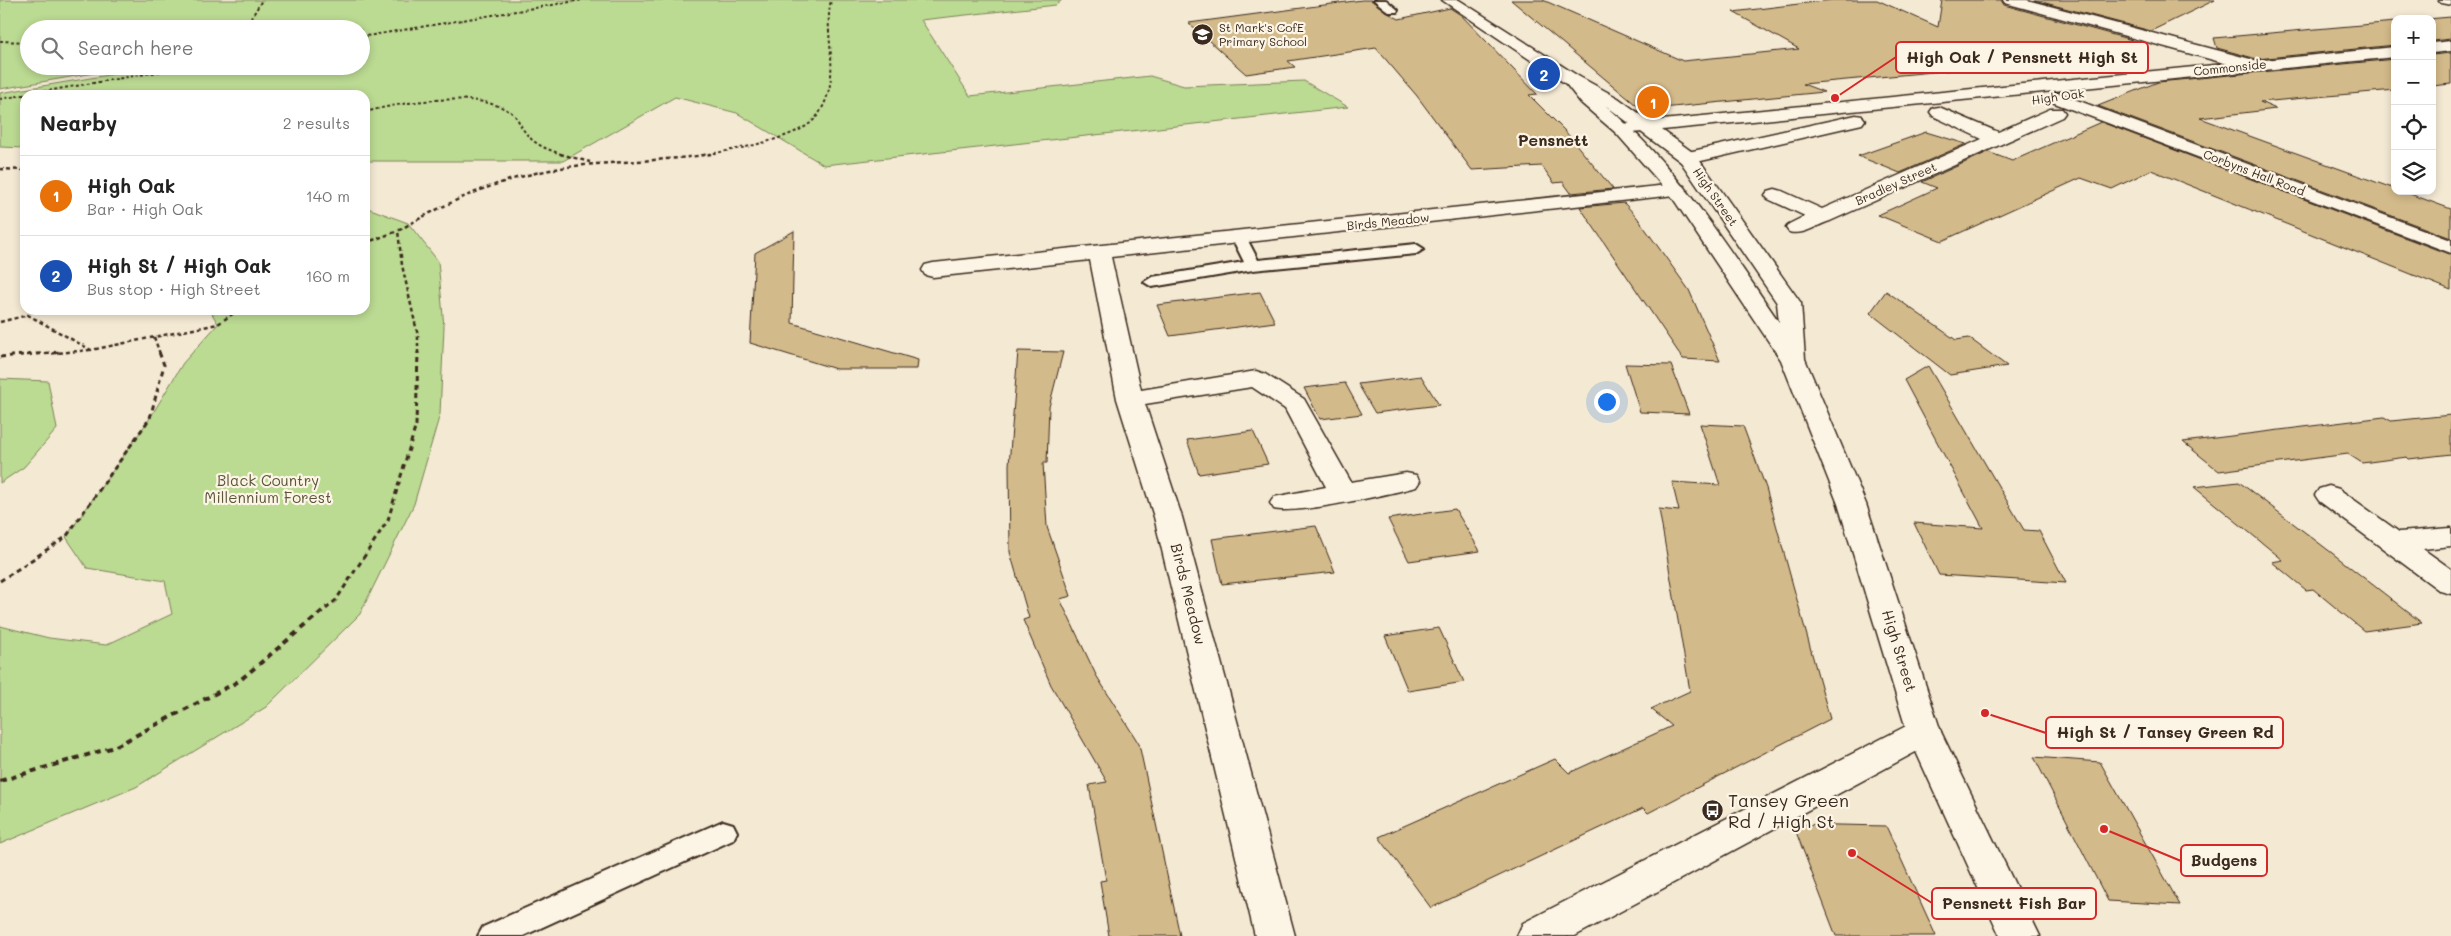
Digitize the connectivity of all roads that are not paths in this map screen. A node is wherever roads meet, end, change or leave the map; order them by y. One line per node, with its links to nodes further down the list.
1 (1379, 0): 6 (lane)
2 (2010, 0): 10 (main road)
3 (2446, 0): 5 (main road)
4 (1454, 1): 12 (main road, High Street)
5 (2451, 1)
6 (1394, 10)
7 (2451, 46): 8 (main road)
8 (2436, 48)
9 (2391, 52): 10 (main road, Commonside)
10 (2252, 65): 11 (main road, Commonside)
11 (2154, 77): 14 (main road, High Oak)
12 (1572, 80): 17 (main road, High Street); 18 (main road, High Street)
13 (1913, 99): 14 (main road, High Oak); 15 (main road); 17 (main road, High Oak)
14 (2060, 99): 15 (main road, High Oak); 19 (main road, Bradley Street); 27 (main road, Corbyns Hall Road)
15 (1939, 112): 16 (main road, High Oak); 19 (main road)
16 (1841, 122): 20 (main road, High Oak); 21 (main road, High Oak)
17 (1646, 126): 18 (main road, High Oak); 20 (main road, High Street)
18 (1625, 132): 20 (main road, High Oak); 22 (main road, High Street)
19 (1996, 138): 24 (main road, Bradley Street)
20 (1665, 140): 21 (main road, High Street)
21 (1688, 158): 33 (main road, High Street)
22 (1677, 190): 26 (main road, Birds Meadow); 33 (main road, High Street)
23 (1775, 195): 24 (main road)
24 (1823, 217): 25 (main road, Bradley Street)
25 (1796, 228)
26 (1240, 238): 29 (main road, Birds Meadow); 30 (lane)
27 (2451, 247)
28 (1416, 249): 30 (lane)
29 (1099, 253): 31 (main road, Birds Meadow); 34 (main road, Birds Meadow)
30 (1253, 266): 32 (lane)
31 (933, 270)
32 (1152, 282)
33 (1793, 360): 42 (main road, High Street)
34 (1130, 399): 36 (main road); 45 (main road, Birds Meadow)
35 (1406, 481): 36 (main road)
36 (1343, 493): 38 (main road)
37 (2330, 495): 40 (main road)
38 (1284, 503)
39 (2451, 536): 40 (main road)
40 (2394, 542): 41 (main road)
41 (2451, 584)
42 (1924, 732): 46 (main road); 47 (main road, High Street)
43 (723, 832): 44 (lane)
44 (493, 936)
45 (1275, 936)
46 (1537, 936)
47 (2020, 936)

